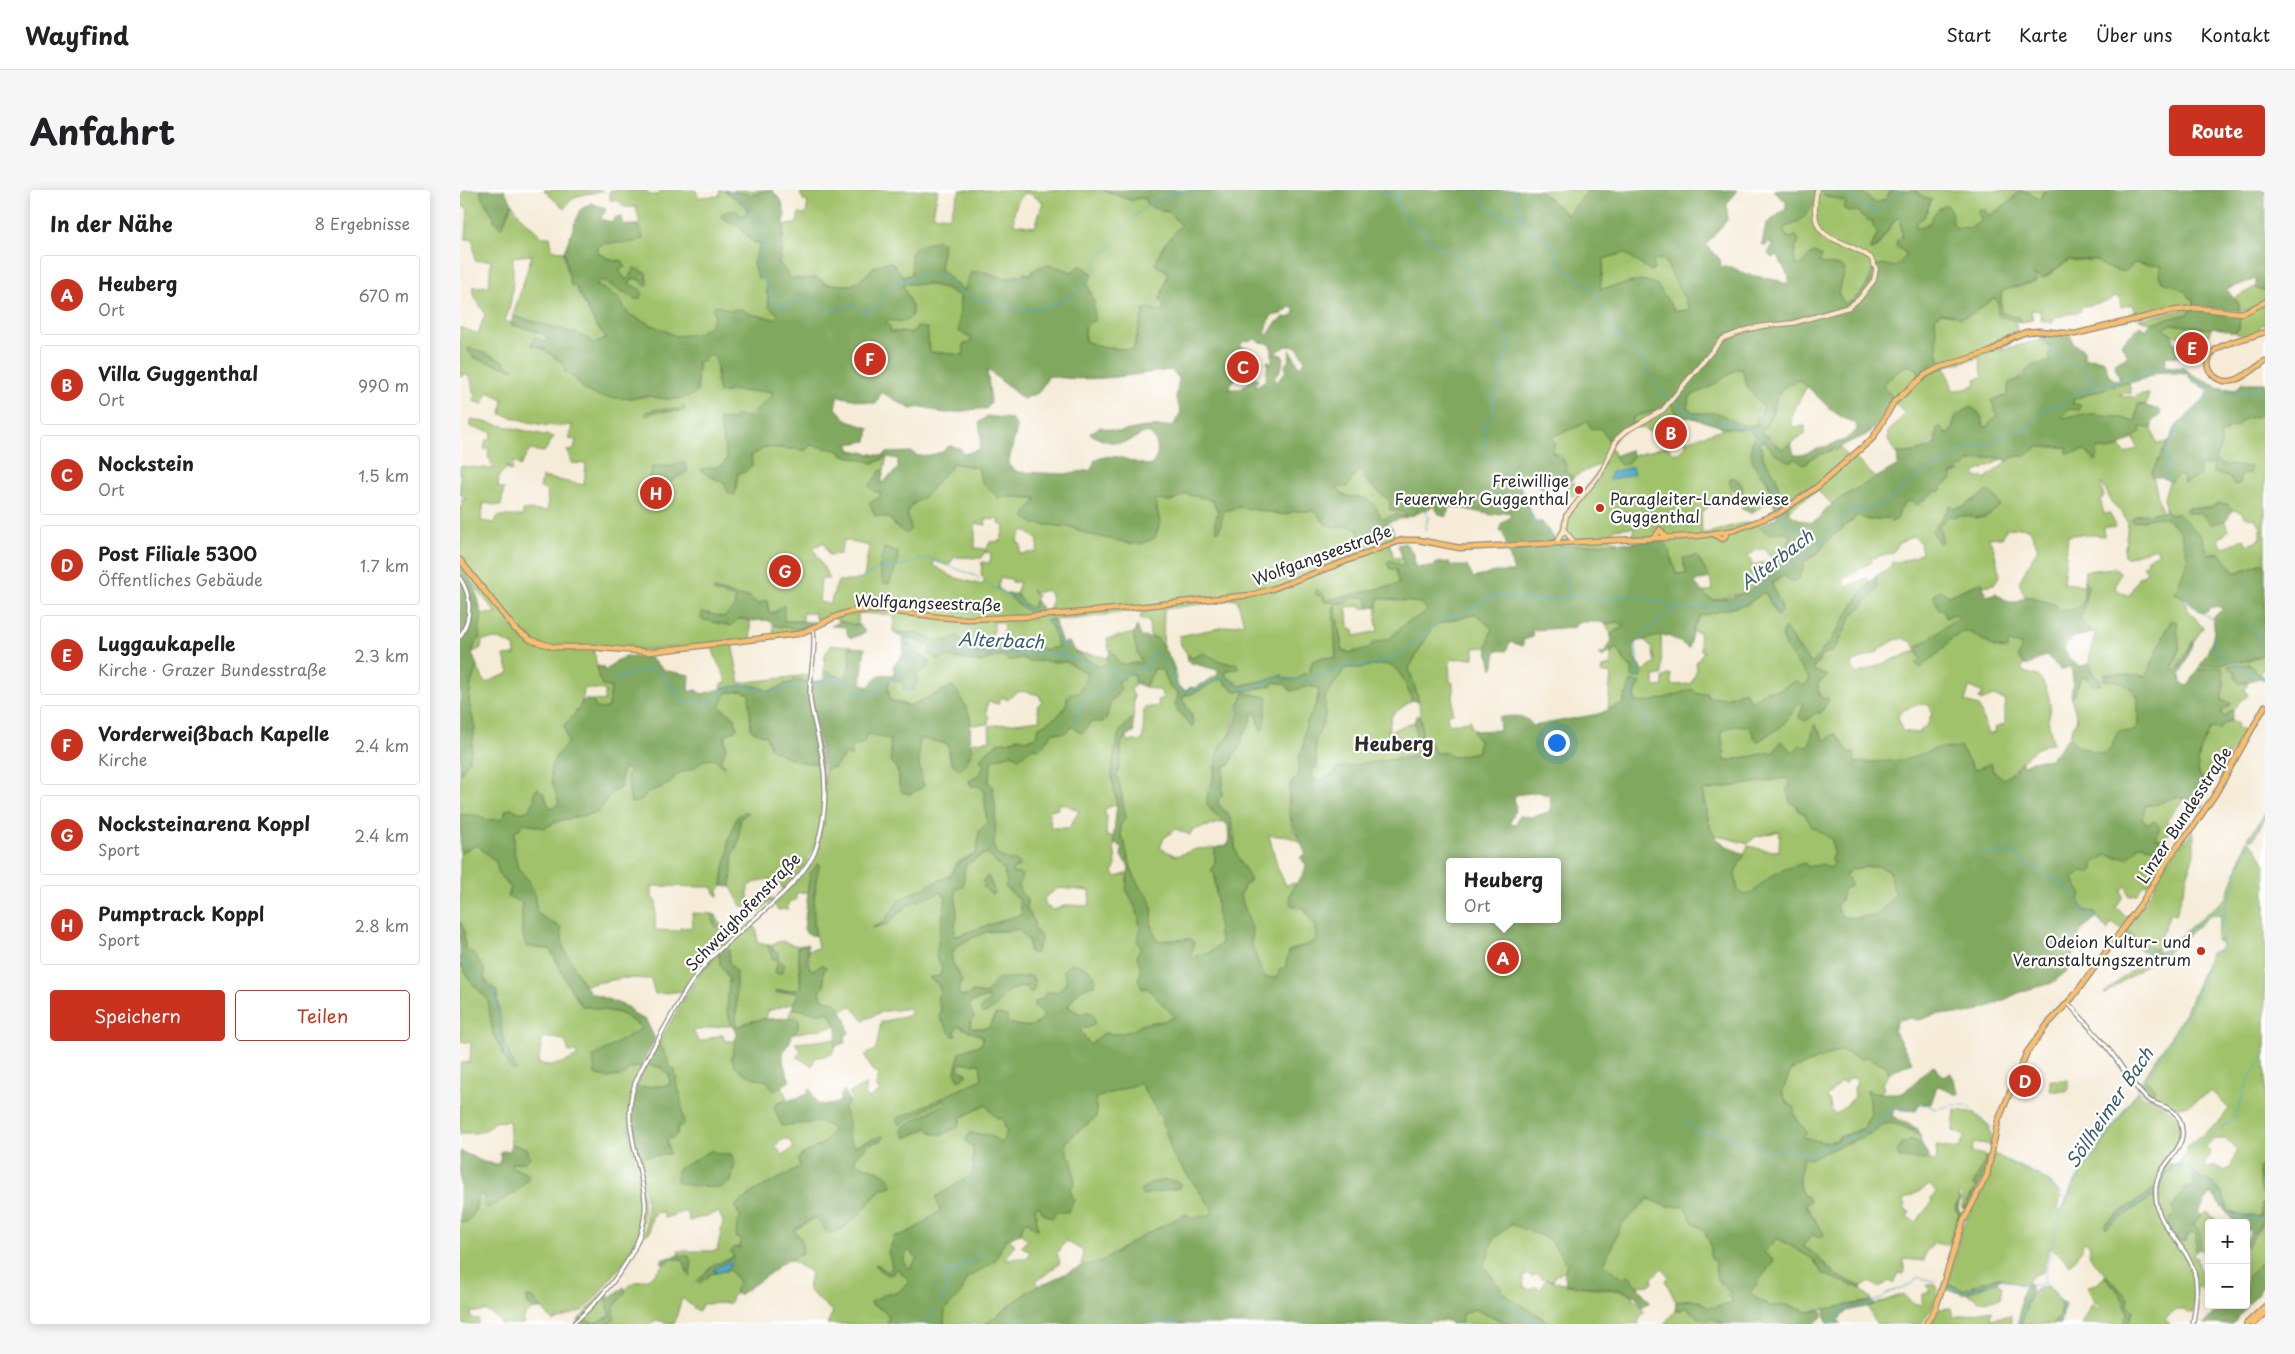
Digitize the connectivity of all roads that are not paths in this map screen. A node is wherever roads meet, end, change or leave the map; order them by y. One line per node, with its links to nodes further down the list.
1 (1818, 190): 5 (main road)
2 (2265, 302): 7 (main road, Wolfgangseestraße)
3 (2265, 332): 4 (main road)
4 (2265, 361)
5 (1564, 530): 8 (main road); 9 (main road)
6 (1654, 538): 7 (main road, Wolfgangseestraße); 7 (main road); 8 (main road, Wolfgangseestraße)
7 (1666, 538)
8 (1575, 543): 9 (main road, Wolfgangseestraße)
9 (1555, 544): 12 (main road, Wolfgangseestraße)
10 (460, 560): 12 (main road, Wolfgangseestraße)
11 (460, 578): 13 (street)
12 (813, 629): 18 (street, Schwaighofenstraße)
13 (460, 637)
14 (2265, 706): 15 (main road, Linzer Bundesstraße)
15 (2068, 1003): 19 (main road, Linzer Bundesstraße); 20 (street)
16 (2265, 1307): 21 (highway)
17 (2265, 1313): 22 (highway)
18 (573, 1324)
19 (1926, 1324)
20 (2193, 1324)
21 (2247, 1324)
22 (2253, 1324)

